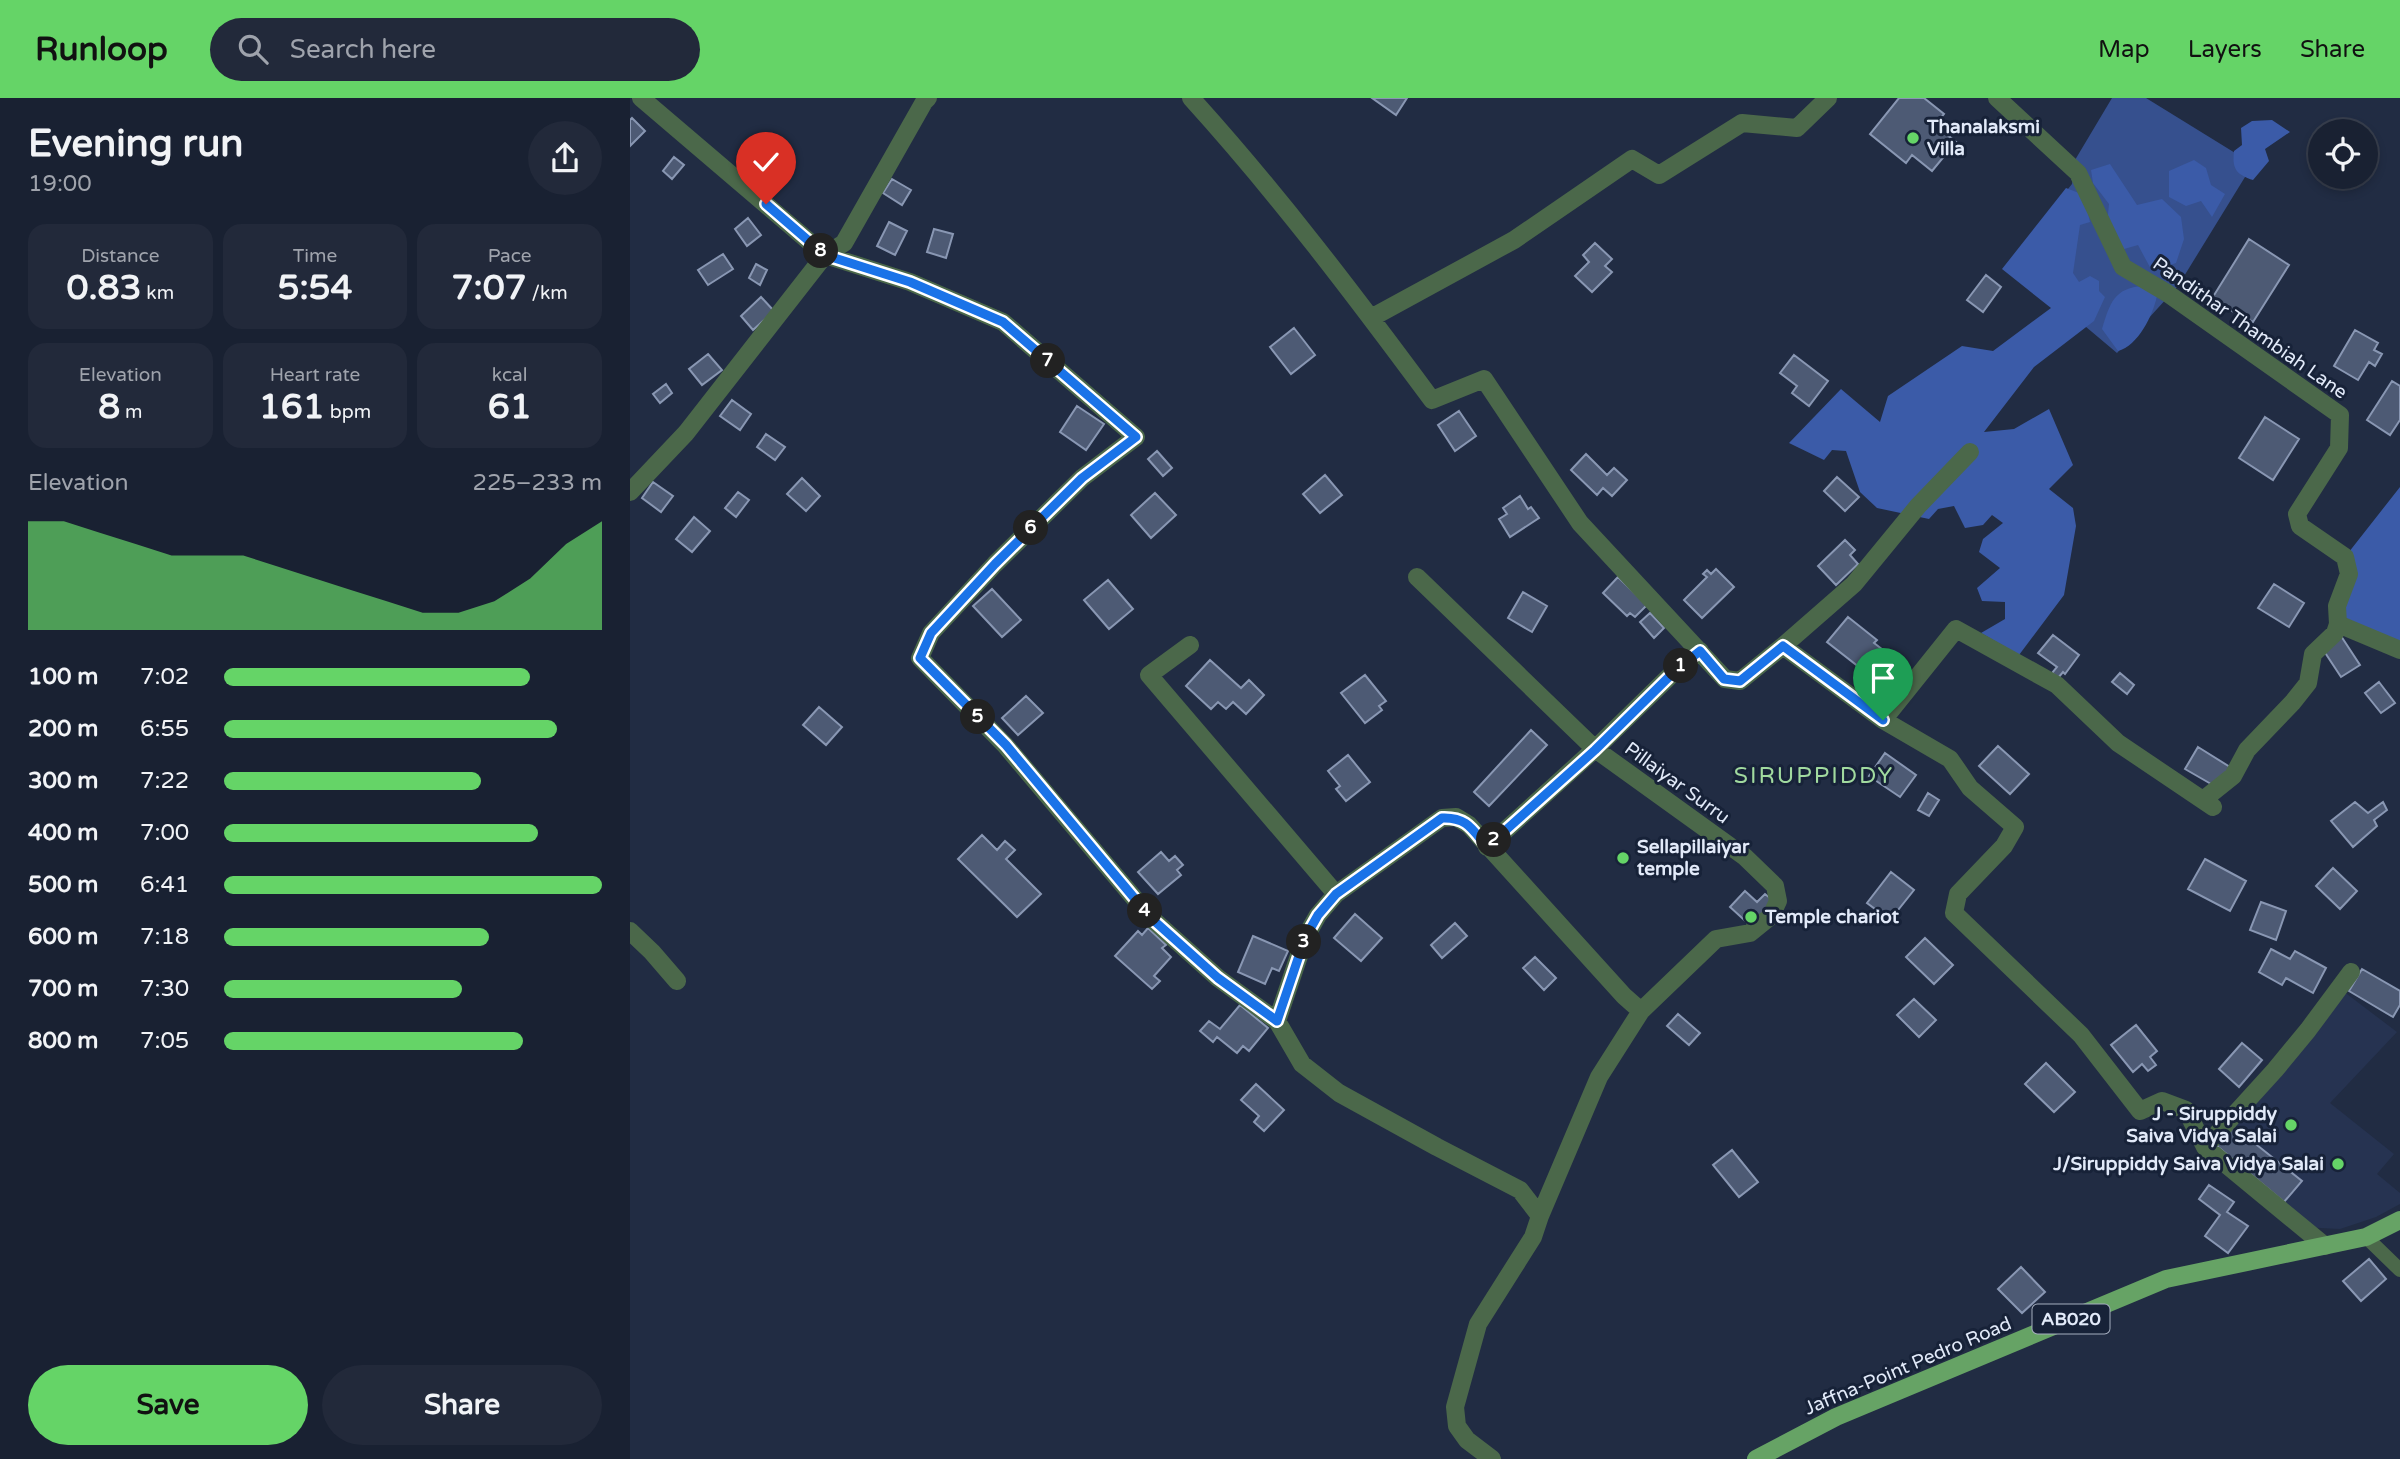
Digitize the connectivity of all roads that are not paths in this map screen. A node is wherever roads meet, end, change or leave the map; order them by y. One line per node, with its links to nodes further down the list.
1 (641, 98): 6 (street)
2 (928, 98): 6 (street)
3 (1191, 98): 7 (street)
4 (1828, 98): 7 (street)
5 (1997, 98): 11 (street, Pandithar Thambiah Lane)
6 (825, 255): 9 (street); 24 (street)
7 (1371, 318): 15 (street)
8 (1970, 452): 13 (street)
9 (630, 492)
10 (1417, 577): 17 (street, Pillaiyar Surru)
11 (2338, 624): 14 (street); 16 (street)
12 (1190, 645): 19 (street)
13 (1783, 646): 15 (street); 16 (street)
14 (2400, 650)
15 (1700, 651): 17 (street, Pillaiyar Surru)
16 (1883, 720): 25 (street)
17 (1595, 750): 18 (street, Pillaiyar Surru); 23 (street, Pillaiyar Surru)
18 (1487, 847): 19 (street); 23 (street)
19 (1336, 894): 24 (street)
20 (630, 930): 22 (street)
21 (2351, 972): 25 (street)
22 (677, 981)
23 (1641, 1011): 26 (street, Pillaiyar Surru)
24 (1277, 1021): 26 (street)
25 (2205, 1147): 29 (street)
26 (1541, 1216): 31 (street, Pillaiyar Surru)
27 (2400, 1220): 28 (main road, Jaffna-Point Pedro Road / AB020)
28 (2366, 1237): 29 (main road, Jaffna-Point Pedro Road / AB020); 30 (street)
29 (2325, 1246): 32 (main road, Jaffna-Point Pedro Road / AB020)
30 (2400, 1270)
31 (1492, 1459)
32 (1756, 1459)

